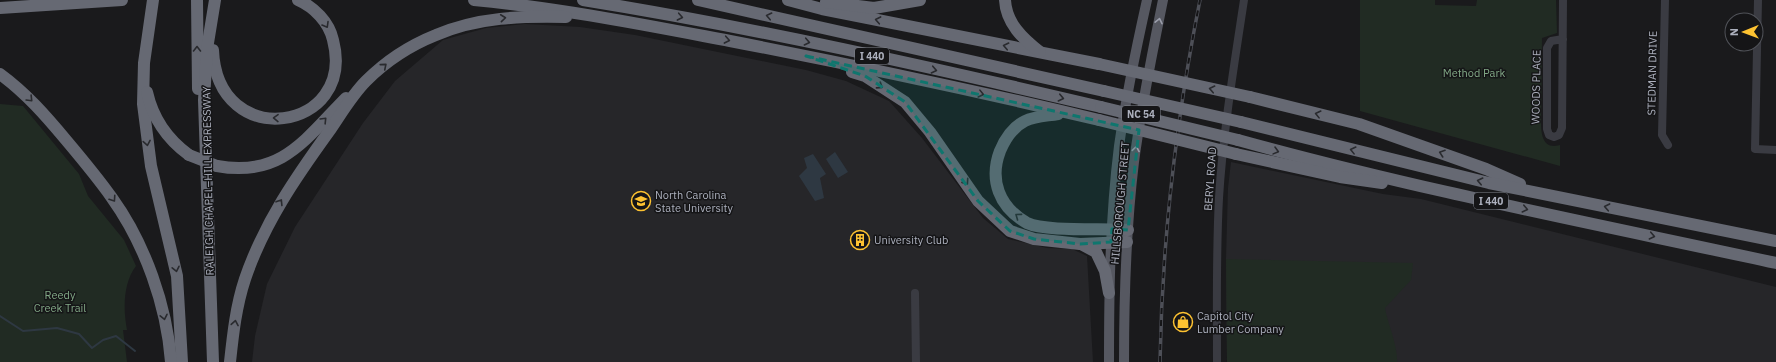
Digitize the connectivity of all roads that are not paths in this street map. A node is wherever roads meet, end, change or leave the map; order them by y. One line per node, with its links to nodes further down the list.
1 (122, 0): 19 (highway)
2 (153, 0): 26 (highway)
3 (197, 0): 39 (highway, one-way to 3)
4 (298, 0): 18 (highway, one-way to 18)
5 (474, 0): 20 (highway)
6 (583, 0): 30 (highway, I 440, one-way to 30, bridge)
7 (698, 0): 31 (highway, I 440, one-way to 7, bridge)
8 (788, 0): 22 (highway, one-way to 8)
9 (813, 0): 10 (highway)
10 (920, 0)
11 (1004, 0): 22 (highway)
12 (1147, 0): 32 (main road, HILLSBOROUGH STREET / NC 54)
13 (1163, 0): 33 (main road, HILLSBOROUGH STREET / NC 54, one-way to 13)
14 (1244, 0): 49 (street, BERYL ROAD)
15 (1563, 0): 21 (street, WOODS PLACE)
16 (1665, 0): 28 (street, STEDMAN DRIVE)
17 (1758, 0): 29 (street)
18 (214, 5): 39 (highway, RALEIGH CHAPEL–HILL EXPRESSWAY)
19 (0, 8)
20 (606, 19): 23 (highway, one-way to 23); 25 (highway, one-way to 20)
21 (1563, 39): 21 (street, WOODS PLACE)
22 (1042, 54): 31 (highway, one-way to 22, bridge)
23 (806, 56): 27 (highway, one-way to 27); 37 (highway, one-way to 37)
24 (0, 74): 42 (highway, one-way to 42)
25 (366, 81): 26 (highway, one-way to 25, bridge); 45 (highway, one-way to 25)
26 (146, 102): 43 (highway, one-way to 43)
27 (1069, 113): 30 (highway, bridge); 32 (highway, one-way to 27)
28 (1668, 145)
29 (1776, 150)
30 (1453, 192): 38 (highway, I 440, one-way to 38)
31 (1543, 194): 34 (highway, I 440, one-way to 31)
32 (1112, 229): 33 (highway); 35 (main road, HILLSBOROUGH STREET / NC 54)
33 (1128, 230): 36 (main road, HILLSBOROUGH STREET / NC 54)
34 (1776, 241)
35 (1111, 242): 36 (highway); 37 (highway); 41 (main road, HILLSBOROUGH STREET / NC 54)
36 (1127, 242): 48 (main road, HILLSBOROUGH STREET / NC 54)
37 (1080, 244): 41 (highway)
38 (1776, 263)
39 (210, 270): 44 (highway, RALEIGH CHAPEL–HILL EXPRESSWAY)
40 (915, 293): 46 (street)
41 (1109, 293): 47 (main road, HILLSBOROUGH STREET / NC 54)
42 (172, 362)
43 (182, 362)
44 (213, 362)
45 (230, 362)
46 (916, 362)
47 (1109, 362)
48 (1124, 362)
49 (1217, 362)

